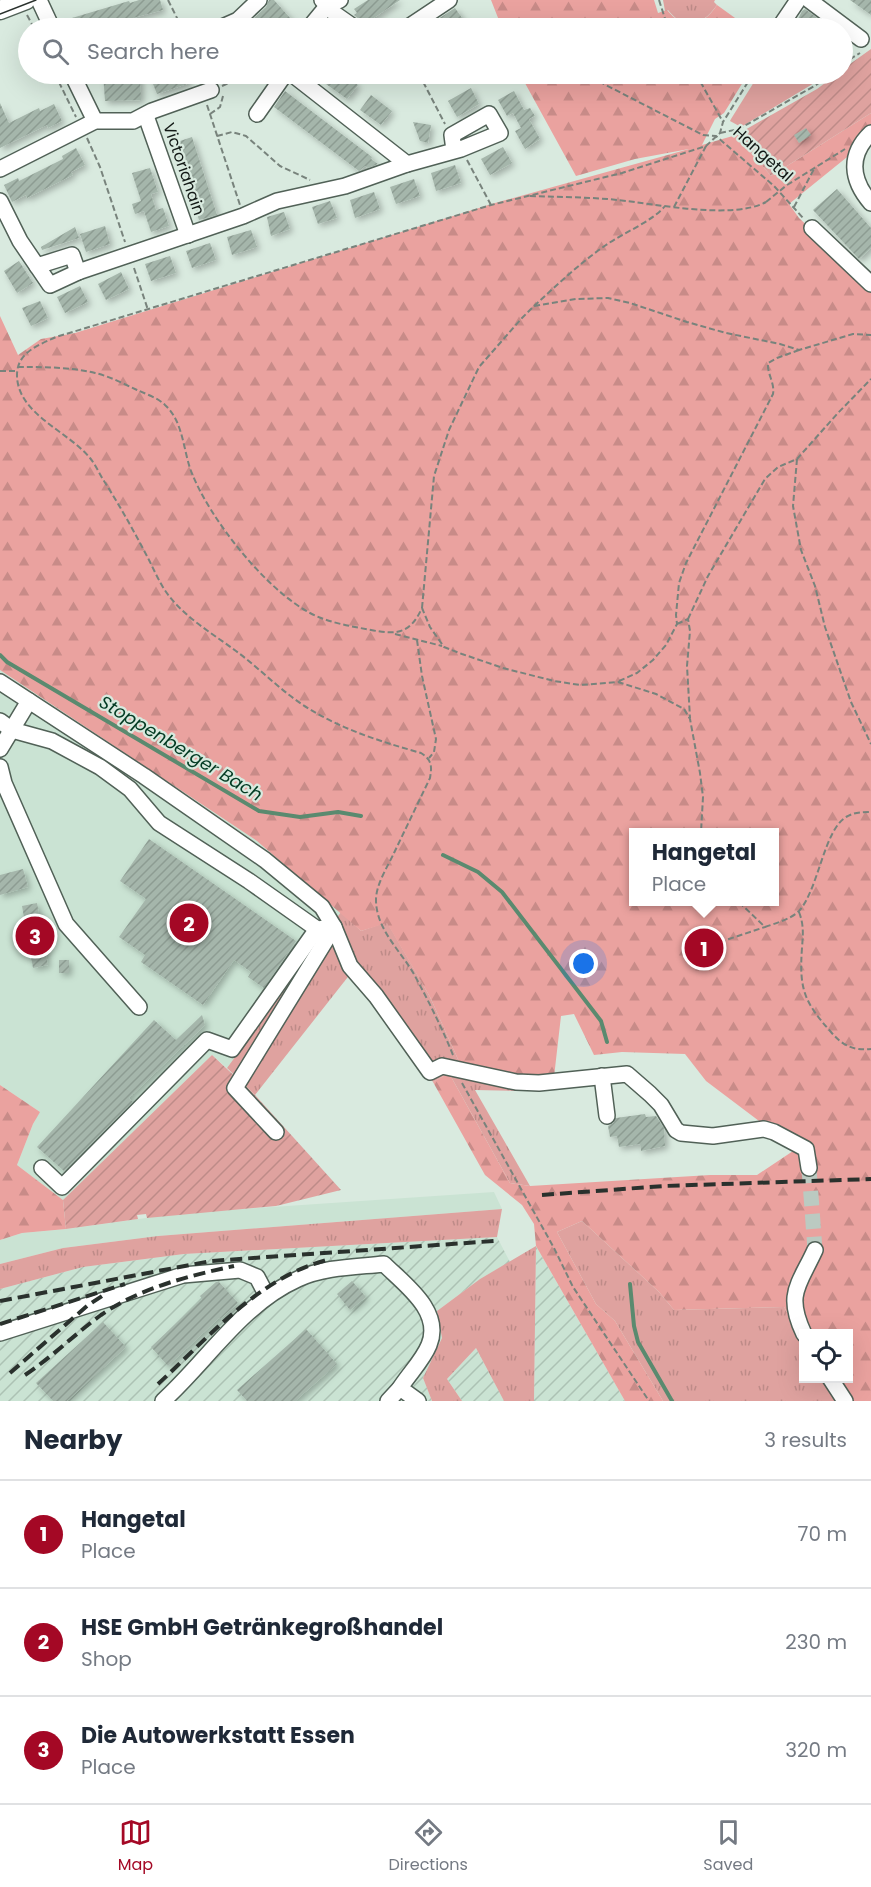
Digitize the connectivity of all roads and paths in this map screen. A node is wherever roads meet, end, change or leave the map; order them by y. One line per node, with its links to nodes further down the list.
1 (26, 0): 10 (main road)
2 (39, 0): 11 (street)
3 (168, 0): 12 (path)
4 (259, 0): 13 (street)
5 (449, 0): 16 (street)
6 (659, 0): 17 (path)
7 (798, 0): 18 (street)
8 (809, 0): 19 (street)
9 (330, 2): 14 (street); 15 (street)
10 (0, 10)
11 (47, 18)
12 (177, 18)
13 (240, 18)
14 (317, 18)
15 (341, 18)
16 (422, 18)
17 (665, 18)
18 (786, 18)
19 (830, 18)
20 (853, 37): 21 (street)
21 (862, 45): 22 (path)
22 (853, 54)
23 (62, 84): 38 (path)
24 (75, 84): 38 (street)
25 (225, 84): 33 (path)
26 (278, 84): 35 (street)
27 (305, 84): 45 (street)
28 (424, 84): 43 (path)
29 (604, 84): 41 (path, Hangetal)
30 (702, 84): 37 (path)
31 (747, 84): 37 (path)
32 (817, 84): 39 (path)
33 (211, 90): 34 (path); 34 (path); 36 (street, Victoriahain)
34 (210, 114): 40 (path)
35 (257, 114)
36 (146, 116): 38 (street, Victoriahain); 58 (street, Victoriahain)
37 (723, 122): 39 (path)
38 (88, 124): 47 (street, Victoriahain); 59 (path)
39 (720, 133): 41 (path)
40 (217, 136): 48 (path); 56 (path)
41 (716, 136): 44 (path); 55 (path, Hangetal)
42 (867, 136): 46 (path); 51 (street)
43 (456, 145): 45 (street, Victoriahain); 52 (path)
44 (706, 146): 49 (path); 54 (path)
45 (407, 164): 48 (street, Victoriahain)
46 (815, 167): 54 (path, bridge); 55 (path)
47 (0, 169)
48 (329, 189): 56 (street, Victoriahain)
49 (527, 196): 52 (path); 53 (path)
50 (0, 201): 60 (street, Victoriahain)
51 (871, 203)
52 (491, 205): 64 (path)
53 (665, 207): 54 (path); 63 (path)
54 (674, 207)
55 (794, 207): 57 (path, Hangetal)
56 (243, 216): 58 (street, Victoriahain)
57 (812, 228): 62 (street)
58 (188, 235): 59 (street, Victoriahain)
59 (129, 254): 61 (street, Victoriahain); 64 (path)
60 (37, 266): 61 (street, Victoriahain); 61 (street)
61 (78, 272)
62 (871, 284)
63 (534, 306): 66 (path); 72 (path)
64 (148, 310): 67 (path)
65 (871, 335): 66 (path)
66 (799, 350): 74 (path)
67 (17, 367): 69 (path); 75 (path)
68 (0, 371): 69 (path)
69 (17, 371): 85 (path)
70 (871, 379): 71 (path)
71 (797, 459): 73 (path); 83 (path)
72 (422, 608): 75 (path); 77 (path)
73 (688, 619): 74 (path); 81 (path)
74 (677, 624): 79 (path)
75 (392, 634): 76 (path)
76 (417, 640): 77 (path); 85 (path)
77 (444, 647): 79 (path)
78 (0, 682): 80 (street)
79 (618, 682): 81 (path)
80 (29, 701): 82 (street); 89 (street)
81 (690, 718): 88 (path)
82 (6, 725): 84 (street); 90 (street)
83 (871, 744)
84 (0, 748)
85 (429, 758): 99 (path)
86 (0, 767): 97 (street)
87 (871, 812): 92 (path)
88 (701, 828)
89 (265, 860): 90 (street); 93 (street)
90 (249, 881): 95 (street)
91 (743, 906): 94 (path)
92 (799, 911): 94 (path); 98 (path)
93 (334, 927): 95 (street); 99 (street); 102 (street)
94 (765, 927): 96 (path)
95 (317, 929): 103 (street)
96 (711, 945)
97 (139, 1007)
98 (871, 1049)
99 (458, 1071): 100 (street); 114 (path)
100 (602, 1076): 101 (street); 104 (street)
101 (607, 1116)
102 (276, 1132)
103 (42, 1168)
104 (809, 1168)
105 (815, 1250): 107 (street)
106 (267, 1296): 108 (street); 110 (street); 111 (street)
107 (802, 1329)
108 (0, 1333)
109 (833, 1383): 115 (street)
110 (400, 1388): 112 (street); 113 (street)
111 (163, 1401)
112 (388, 1401)
113 (418, 1401)
114 (649, 1401)
115 (845, 1401)

